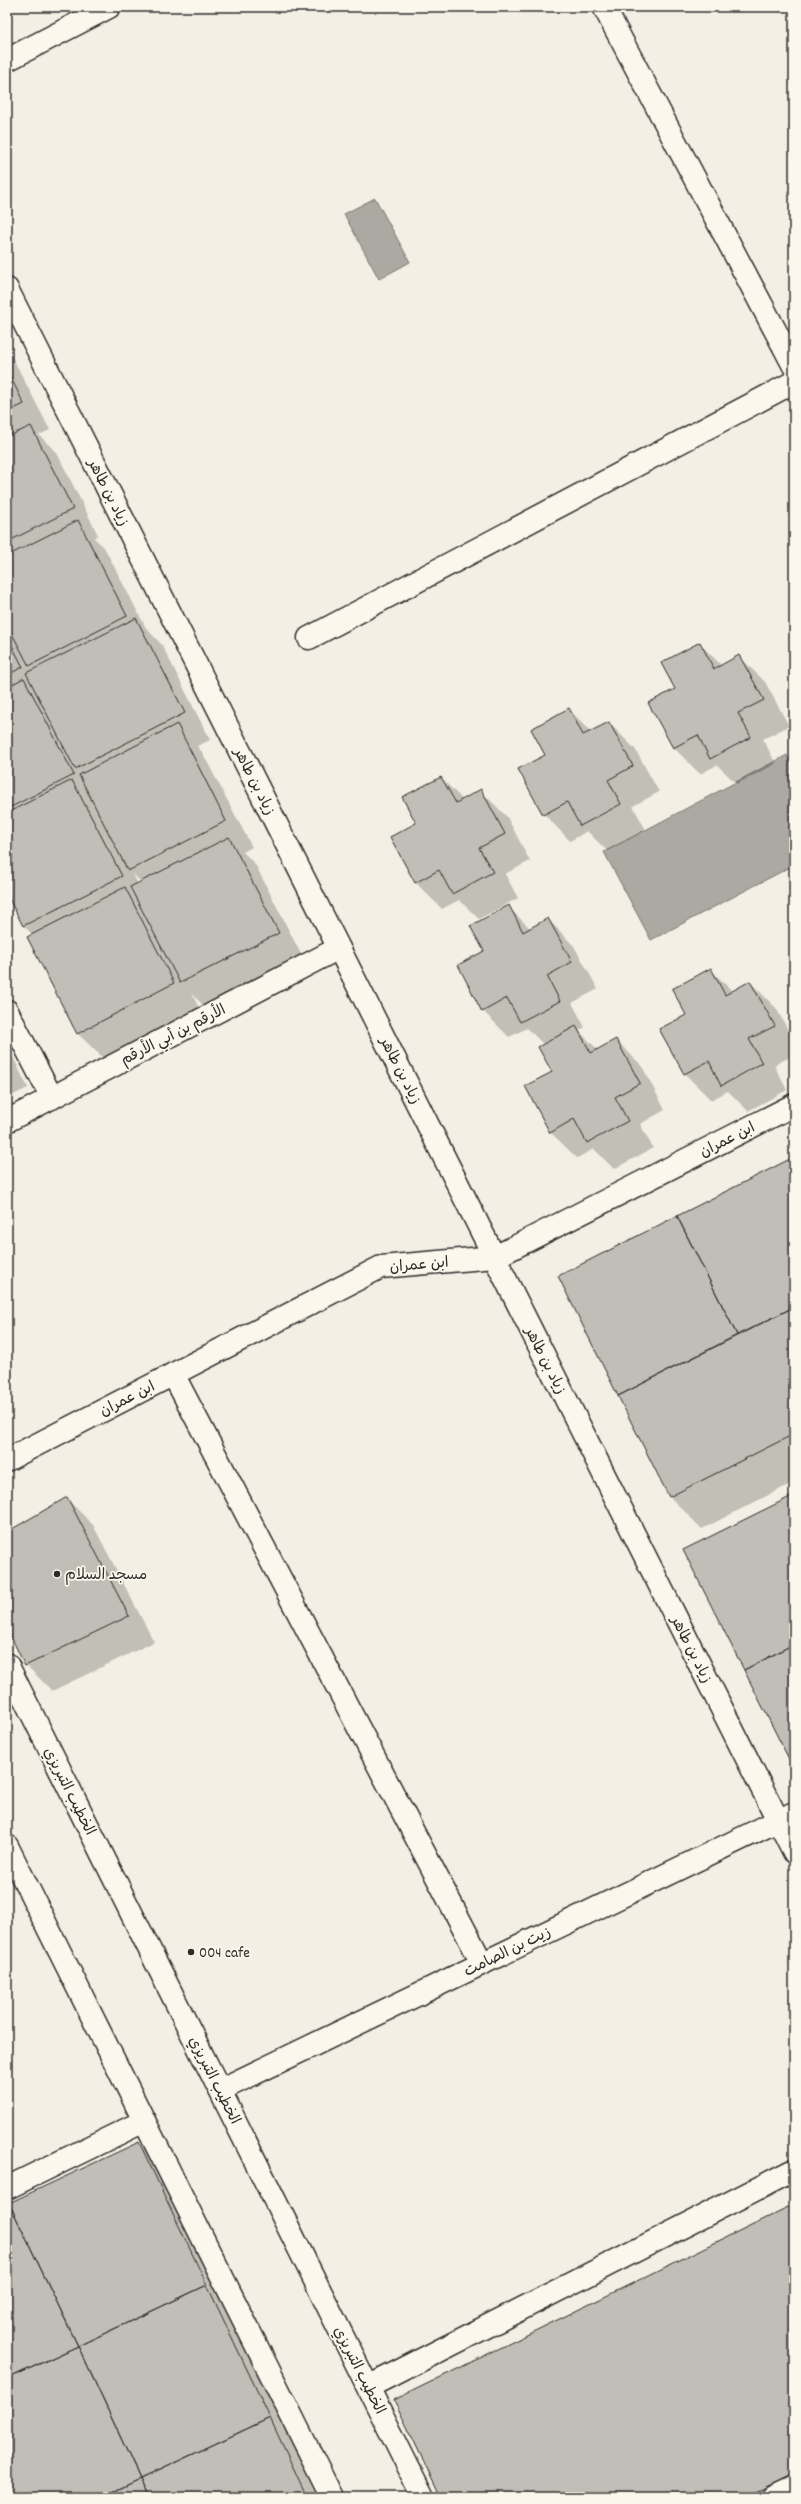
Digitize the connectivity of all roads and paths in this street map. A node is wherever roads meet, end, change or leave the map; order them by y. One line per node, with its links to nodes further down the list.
1 (109, 7): 3 (street)
2 (604, 7): 5 (street)
3 (7, 60)
4 (7, 288): 8 (street, زياد بن طاهر)
5 (794, 366)
6 (794, 382): 7 (street)
7 (309, 638)
8 (339, 948): 10 (street, الأرقم بن أبي الأرقم); 13 (street, زياد بن طاهر)
9 (7, 1011): 10 (street)
10 (52, 1098): 12 (street, الأرقم بن أبي الأرقم)
11 (794, 1105): 13 (street, ابن عمران)
12 (7, 1121)
13 (495, 1257): 14 (street, ابن عمران); 17 (street, زياد بن طاهر)
14 (173, 1374): 15 (street, ابن عمران); 20 (street)
15 (7, 1460)
16 (7, 1664): 21 (street, الخطيب التبريزي)
17 (786, 1816): 19 (street, زياد بن طاهر); 20 (street, زيت بن الصامت)
18 (7, 1846): 22 (street)
19 (794, 1852)
20 (482, 1963): 21 (street, زيت بن الصامت)
21 (220, 2090): 25 (street, الخطيب التبريزي)
22 (144, 2121): 24 (street); 27 (street)
23 (794, 2170): 25 (street)
24 (7, 2188)
25 (368, 2387): 28 (street, الخطيب التبريزي)
26 (794, 2487): 29 (street)
27 (332, 2497)
28 (423, 2497)
29 (773, 2497)

